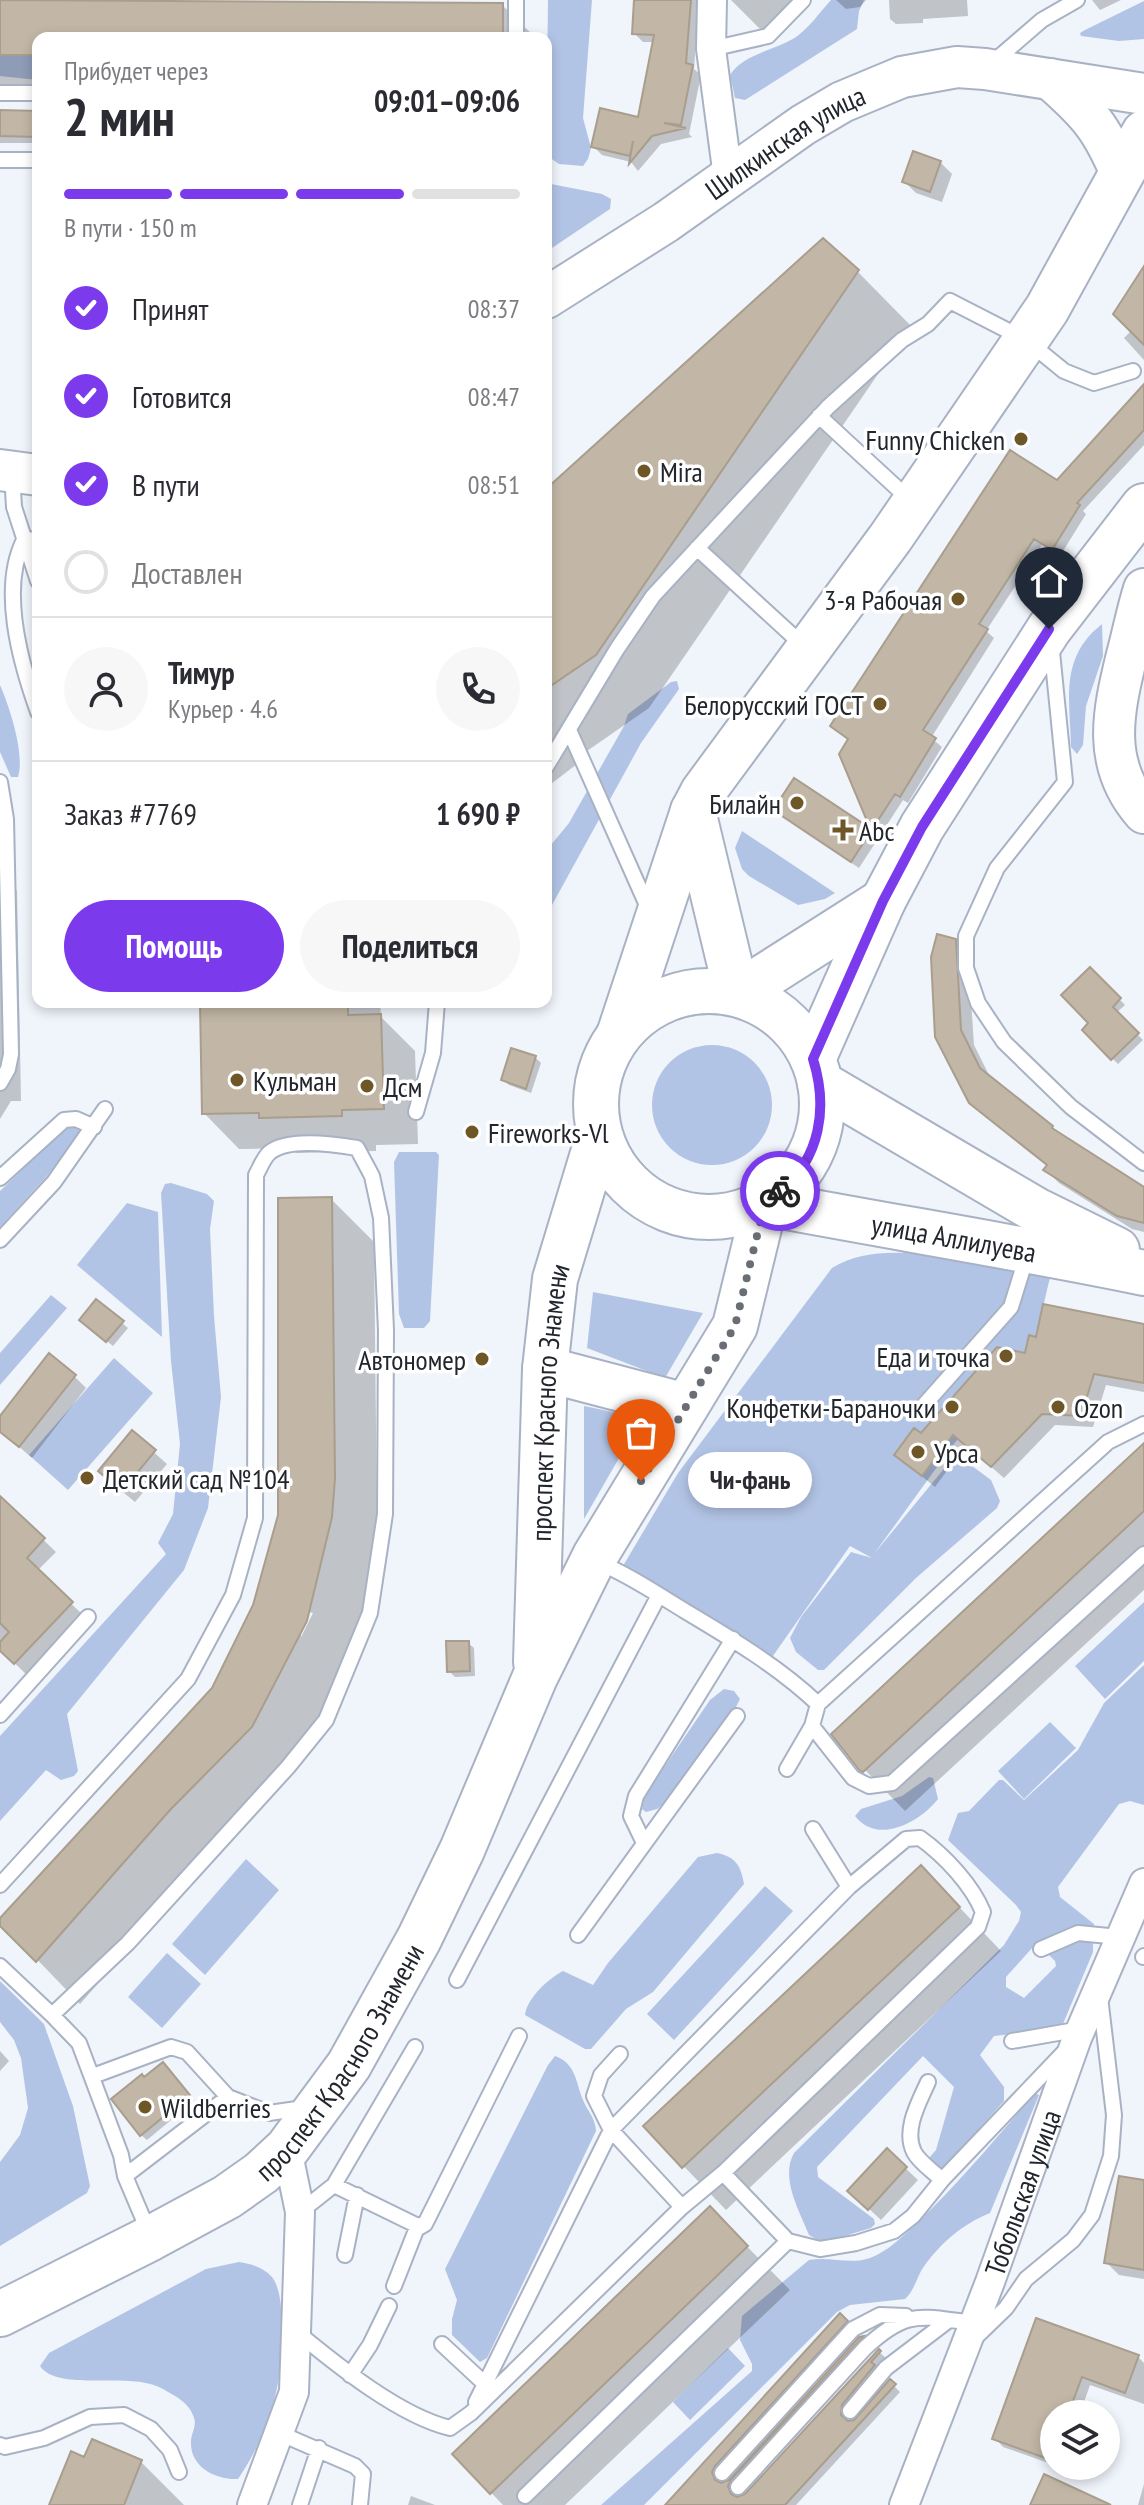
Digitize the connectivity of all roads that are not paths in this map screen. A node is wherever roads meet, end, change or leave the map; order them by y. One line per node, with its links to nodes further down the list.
1 (516, 0): 5 (lane)
2 (712, 0): 6 (street)
3 (803, 0): 6 (lane)
4 (1077, 0): 7 (lane)
5 (516, 32)
6 (711, 49): 16 (street)
7 (985, 69): 8 (main road, Шилкинская улица); 16 (main road, Шилкинская улица)
8 (1050, 79): 11 (main road, Шилкинская улица); 15 (main road)
9 (0, 93): 10 (lane)
10 (32, 93)
11 (1144, 94)
12 (1144, 133): 15 (main road)
13 (0, 160): 14 (lane)
14 (32, 160)
15 (1122, 176): 18 (main road)
16 (728, 177): 17 (main road, Шилкинская улица)
17 (552, 294)
18 (1026, 340): 19 (lane); 20 (lane); 22 (main road)
19 (1133, 371)
20 (819, 416): 22 (lane); 25 (lane)
21 (17, 473): 24 (lane)
22 (914, 503): 28 (main road)
23 (1144, 506): 27 (main road)
24 (31, 539): 29 (lane)
25 (697, 548): 28 (lane); 30 (lane)
26 (1144, 589): 34 (main road)
27 (1049, 629): 35 (main road); 46 (lane)
28 (807, 649): 33 (main road)
29 (32, 696)
30 (569, 730): 31 (lane); 36 (lane)
31 (552, 757)
32 (0, 782): 41 (lane)
33 (693, 811): 36 (main road); 37 (main road)
34 (1144, 813)
35 (883, 901): 37 (main road); 40 (main road)
36 (656, 925): 39 (main road)
37 (737, 994): 39 (main road); 40 (main road)
38 (437, 1008): 43 (lane)
39 (619, 1035): 45 (main road)
40 (817, 1071): 48 (main road); 51 (main road, улица Аллилуева)
41 (0, 1083)
42 (105, 1109): 44 (lane)
43 (416, 1112)
44 (94, 1127): 47 (lane); 49 (lane)
45 (599, 1134): 48 (main road); 53 (main road, проспект Красного Знамени)
46 (1144, 1163)
47 (0, 1178)
48 (765, 1203): 50 (main road, улица Аллилуева); 54 (main road, проспект Красного Знамени)
49 (0, 1240)
50 (1023, 1248): 52 (main road, улица Аллилуева); 55 (lane)
51 (1144, 1263)
52 (1144, 1273)
53 (545, 1369): 54 (main road); 57 (main road, проспект Красного Знамени)
54 (686, 1406): 59 (main road, проспект Красного Знамени)
55 (917, 1413)
56 (1144, 1424): 64 (lane)
57 (541, 1541): 59 (main road); 63 (main road, проспект Красного Знамени)
58 (1144, 1554): 67 (lane)
59 (594, 1558): 60 (lane); 63 (main road, проспект Красного Знамени)
60 (659, 1595): 62 (lane); 78 (lane)
61 (88, 1617): 65 (lane)
62 (733, 1639): 64 (lane); 70 (lane)
63 (535, 1677): 89 (main road, проспект Красного Знамени)
64 (818, 1704): 67 (lane)
65 (0, 1715)
66 (737, 1716): 70 (lane)
67 (812, 1726): 68 (lane)
68 (787, 1769)
69 (813, 1829): 73 (lane)
70 (644, 1843): 75 (lane)
71 (1144, 1883): 74 (street, Тобольская улица)
72 (0, 1885): 80 (lane)
73 (849, 1887): 90 (lane); 92 (lane)
74 (1130, 1924): 76 (lane); 79 (street, Тобольская улица)
75 (578, 1935)
76 (1041, 1949)
77 (0, 1966): 80 (lane)
78 (457, 1980)
79 (1099, 1985): 81 (street, Тобольская улица); 107 (lane)
80 (52, 2015): 86 (lane)
81 (1079, 2034): 83 (lane); 94 (lane); 107 (street, Тобольская улица)
82 (519, 2036): 99 (lane)
83 (1012, 2041)
84 (415, 2047): 95 (lane)
85 (620, 2054): 90 (lane)
86 (93, 2076): 88 (lane); 93 (lane)
87 (928, 2082): 94 (lane)
88 (228, 2097): 89 (lane); 93 (lane)
89 (321, 2103): 91 (main road, проспект Красного Знамени)
90 (611, 2130): 97 (lane); 111 (lane)
91 (287, 2149): 98 (street); 100 (main road, проспект Красного Знамени)
92 (723, 2173): 97 (lane); 101 (lane)
93 (125, 2176): 100 (lane)
94 (942, 2180): 101 (lane)
95 (334, 2185): 96 (lane); 98 (lane)
96 (357, 2195): 99 (lane); 102 (lane)
97 (682, 2207): 113 (lane)
98 (300, 2212): 108 (street)
99 (418, 2225): 103 (lane)
100 (151, 2238): 105 (main road, проспект Красного Знамени)
101 (788, 2241): 120 (lane)
102 (345, 2255)
103 (394, 2286)
104 (389, 2306): 110 (lane)
105 (0, 2314)
106 (911, 2317): 107 (lane); 118 (lane); 119 (lane)
107 (963, 2330): 112 (lane); 124 (street, Тобольская улица)
108 (298, 2333): 110 (lane); 114 (street)
109 (442, 2344): 111 (lane)
110 (350, 2375): 113 (lane)
111 (485, 2384): 113 (lane)
112 (850, 2411)
113 (471, 2413)
114 (279, 2433): 116 (lane); 121 (street)
115 (0, 2445): 117 (lane)
116 (319, 2448): 122 (lane); 123 (lane)
117 (179, 2472)
118 (722, 2473)
119 (738, 2487)
120 (525, 2496)
121 (252, 2505)
122 (300, 2505)
123 (360, 2505)
124 (904, 2505)

